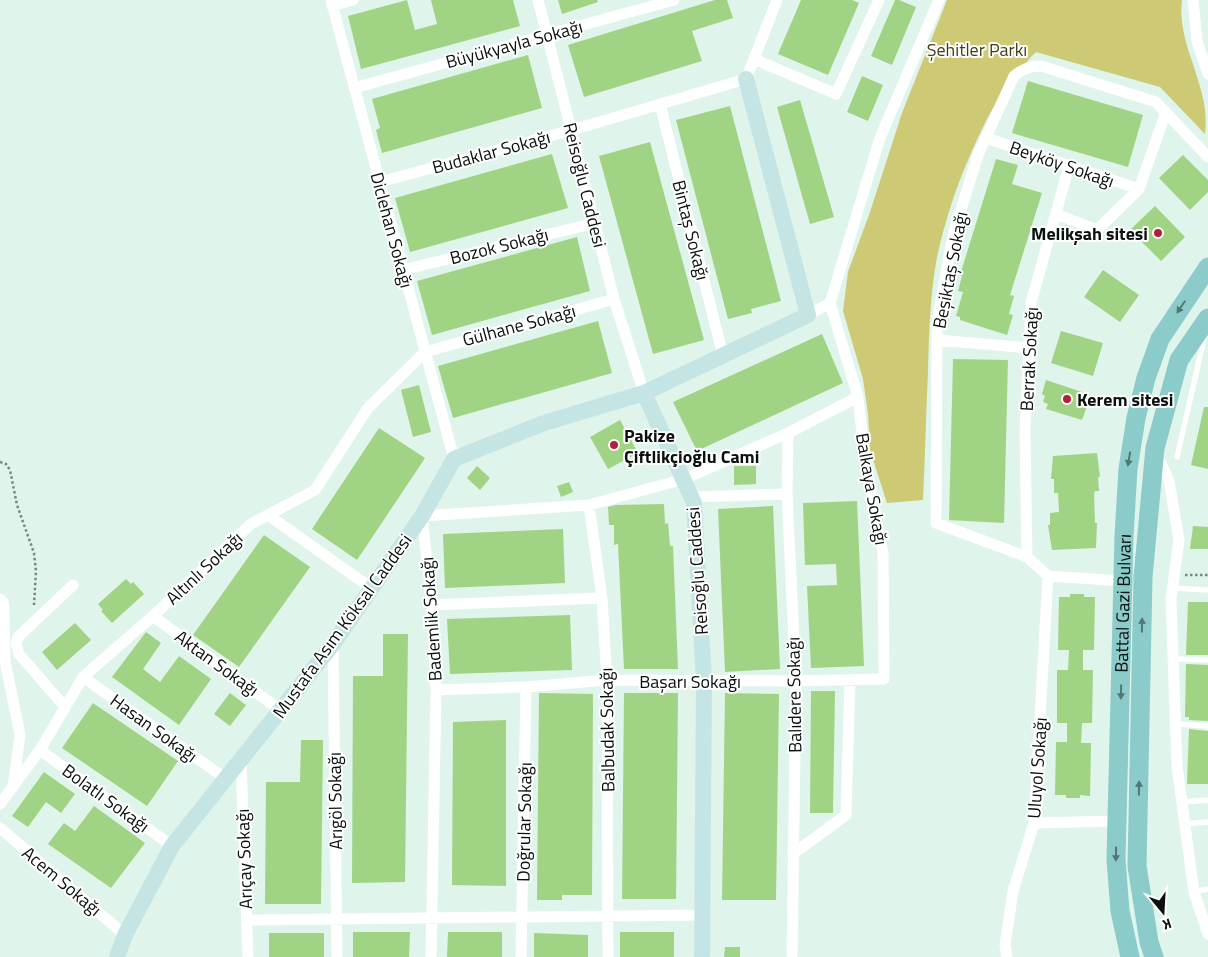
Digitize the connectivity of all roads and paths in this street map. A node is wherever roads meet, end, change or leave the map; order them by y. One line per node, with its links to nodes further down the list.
1 (353, 0): 8 (street)
2 (538, 0): 9 (street, Reisoğlu Caddesi)
3 (674, 0): 9 (street, Büyükyayla Sokağı)
4 (777, 0): 10 (street)
5 (879, 0): 10 (street)
6 (939, 0): 27 (street)
7 (1193, 0): 11 (street)
8 (332, 3): 13 (street, Diclehan Sokağı)
9 (547, 36): 13 (street, Büyükyayla Sokağı); 16 (street, Reisoğlu Caddesi)
10 (754, 59): 12 (street)
11 (1208, 74)
12 (746, 79): 14 (street, Budaklar Sokağı); 28 (street)
13 (354, 88): 20 (street, Diclehan Sokağı)
14 (660, 104): 16 (street, Budaklar Sokağı); 33 (street, Bintaş Sokağı)
15 (1166, 112): 17 (street, Beşiktaş Sokağı); 18 (street); 21 (street)
16 (572, 130): 20 (street, Budaklar Sokağı); 23 (street, Reisoğlu Caddesi)
17 (986, 138): 19 (street, Beyköy Sokağı); 30 (street, Beşiktaş Sokağı)
18 (1208, 156)
19 (1069, 166): 21 (street, Beyköy Sokağı); 22 (street, Berrak Sokağı)
20 (380, 182): 25 (street, Diclehan Sokağı)
21 (1139, 189): 22 (street)
22 (1056, 214): 31 (street, Berrak Sokağı)
23 (595, 222): 25 (street, Bozok Sokağı); 26 (street, Reisoğlu Caddesi)
24 (1208, 267): 51 (main road, Battal Gazi Bulvarı, one-way to 51)
25 (403, 270): 32 (street, Diclehan Sokağı)
26 (614, 299): 32 (street, Gülhane Sokağı); 34 (street, Reisoğlu Caddesi)
27 (830, 303): 28 (street); 35 (street, Balkaya Sokağı)
28 (808, 315): 33 (street)
29 (1204, 324): 37 (main road, Battal Gazi Bulvarı); 38 (lane)
30 (937, 340): 31 (street); 47 (street, Beşiktaş Sokağı)
31 (1029, 348): 47 (street, Berrak Sokağı)
32 (425, 352): 39 (street, Diclehan Sokağı); 45 (street, Altınlı Sokağı)
33 (723, 356): 34 (street)
34 (644, 394): 39 (street); 41 (street, Reisoğlu Caddesi)
35 (858, 397): 36 (street); 67 (street, Balkaya Sokağı)
36 (788, 433): 41 (street); 42 (street, Balıdere Sokağı)
37 (1155, 448): 50 (street); 110 (main road, Battal Gazi Bulvarı, one-way to 37)
38 (1178, 458)
39 (454, 460): 46 (street, Mustafa Asım Köksal Caddesi)
40 (0, 462): 60 (path)
41 (684, 479): 43 (street, Reisoğlu Caddesi); 44 (street)
42 (786, 494): 43 (street); 69 (street, Balıdere Sokağı)
43 (692, 497): 68 (street, Reisoğlu Caddesi)
44 (589, 505): 46 (street); 56 (street, Balbudak Sokağı)
45 (268, 515): 53 (street); 59 (street, Altınlı Sokağı)
46 (422, 516): 53 (street, Mustafa Asım Köksal Caddesi); 58 (street, Bademlik Sokağı)
47 (1027, 557): 49 (street)
48 (1208, 575): 50 (path)
49 (1048, 576): 51 (street); 85 (street, Uluyol Sokağı)
50 (1174, 576): 54 (street)
51 (1123, 581): 83 (main road, Battal Gazi Bulvarı, one-way to 83)
52 (73, 586): 60 (street)
53 (371, 588): 61 (street, Mustafa Asım Köksal Caddesi)
54 (1173, 588): 55 (lane); 62 (street)
55 (1208, 590)
56 (602, 598): 58 (street); 65 (street, Balbudak Sokağı)
57 (0, 599): 79 (street)
58 (432, 605): 71 (street, Bademlik Sokağı)
59 (153, 616): 64 (street, Altınlı Sokağı); 73 (street, Aktan Sokağı)
60 (38, 619): 72 (street)
61 (333, 644): 73 (street, Mustafa Asım Köksal Caddesi); 96 (street, Arıgöl Sokağı)
62 (1174, 659): 63 (lane); 74 (street)
63 (1208, 660)
64 (83, 677): 72 (street, Altınlı Sokağı); 78 (street, Hasan Sokağı)
65 (607, 680): 68 (street, Başarı Sokağı); 70 (street, Başarı Sokağı); 93 (street, Balbudak Sokağı)
66 (850, 680): 67 (street, Başarı Sokağı); 69 (street, Başarı Sokağı); 89 (street)
67 (884, 680)
68 (704, 681): 69 (street, Başarı Sokağı); 92 (street, Reisoğlu Caddesi)
69 (796, 681): 89 (street, Balıdere Sokağı)
70 (526, 687): 71 (street, Başarı Sokağı); 94 (street, Doğrular Sokağı)
71 (436, 690): 95 (street, Bademlik Sokağı)
72 (65, 707): 76 (street, Altınlı Sokağı)
73 (280, 710): 77 (street, Mustafa Asım Köksal Caddesi)
74 (1176, 724): 75 (lane); 81 (street)
75 (1208, 726)
76 (40, 750): 79 (street, Altınlı Sokağı); 88 (street, Bolatlı Sokağı)
77 (240, 760): 78 (street, Mustafa Asım Köksal Caddesi); 97 (street, Arıçay Sokağı)
78 (226, 779): 88 (street, Mustafa Asım Köksal Caddesi)
79 (12, 787): 82 (street, Altınlı Sokağı)
80 (1208, 800): 81 (lane)
81 (1182, 802): 86 (street)
82 (0, 804)
83 (1117, 820): 85 (street); 109 (main road, Battal Gazi Bulvarı, one-way to 109)
84 (1208, 822): 86 (lane)
85 (1034, 823): 108 (street, Uluyol Sokağı)
86 (1185, 824): 91 (street)
87 (0, 828): 98 (street, Acem Sokağı)
88 (172, 846): 98 (street, Mustafa Asım Köksal Caddesi)
89 (793, 854): 107 (street, Balıdere Sokağı)
90 (1208, 889): 91 (lane)
91 (1194, 892): 99 (street)
92 (702, 915): 93 (street); 106 (street, Reisoğlu Caddesi)
93 (608, 916): 94 (street); 105 (street, Balbudak Sokağı)
94 (522, 917): 95 (street); 104 (street, Doğrular Sokağı)
95 (432, 918): 96 (street); 103 (street, Bademlik Sokağı)
96 (336, 919): 97 (street); 102 (street, Arıgöl Sokağı)
97 (246, 920): 101 (street, Arıçay Sokağı)
98 (125, 934): 100 (street, Mustafa Asım Köksal Caddesi)
99 (1208, 934)
100 (116, 957)
101 (248, 957)
102 (337, 957)
103 (432, 957)
104 (521, 957)
105 (608, 957)
106 (702, 957)
107 (792, 957)
108 (1007, 957)
109 (1130, 957)
110 (1154, 957)

